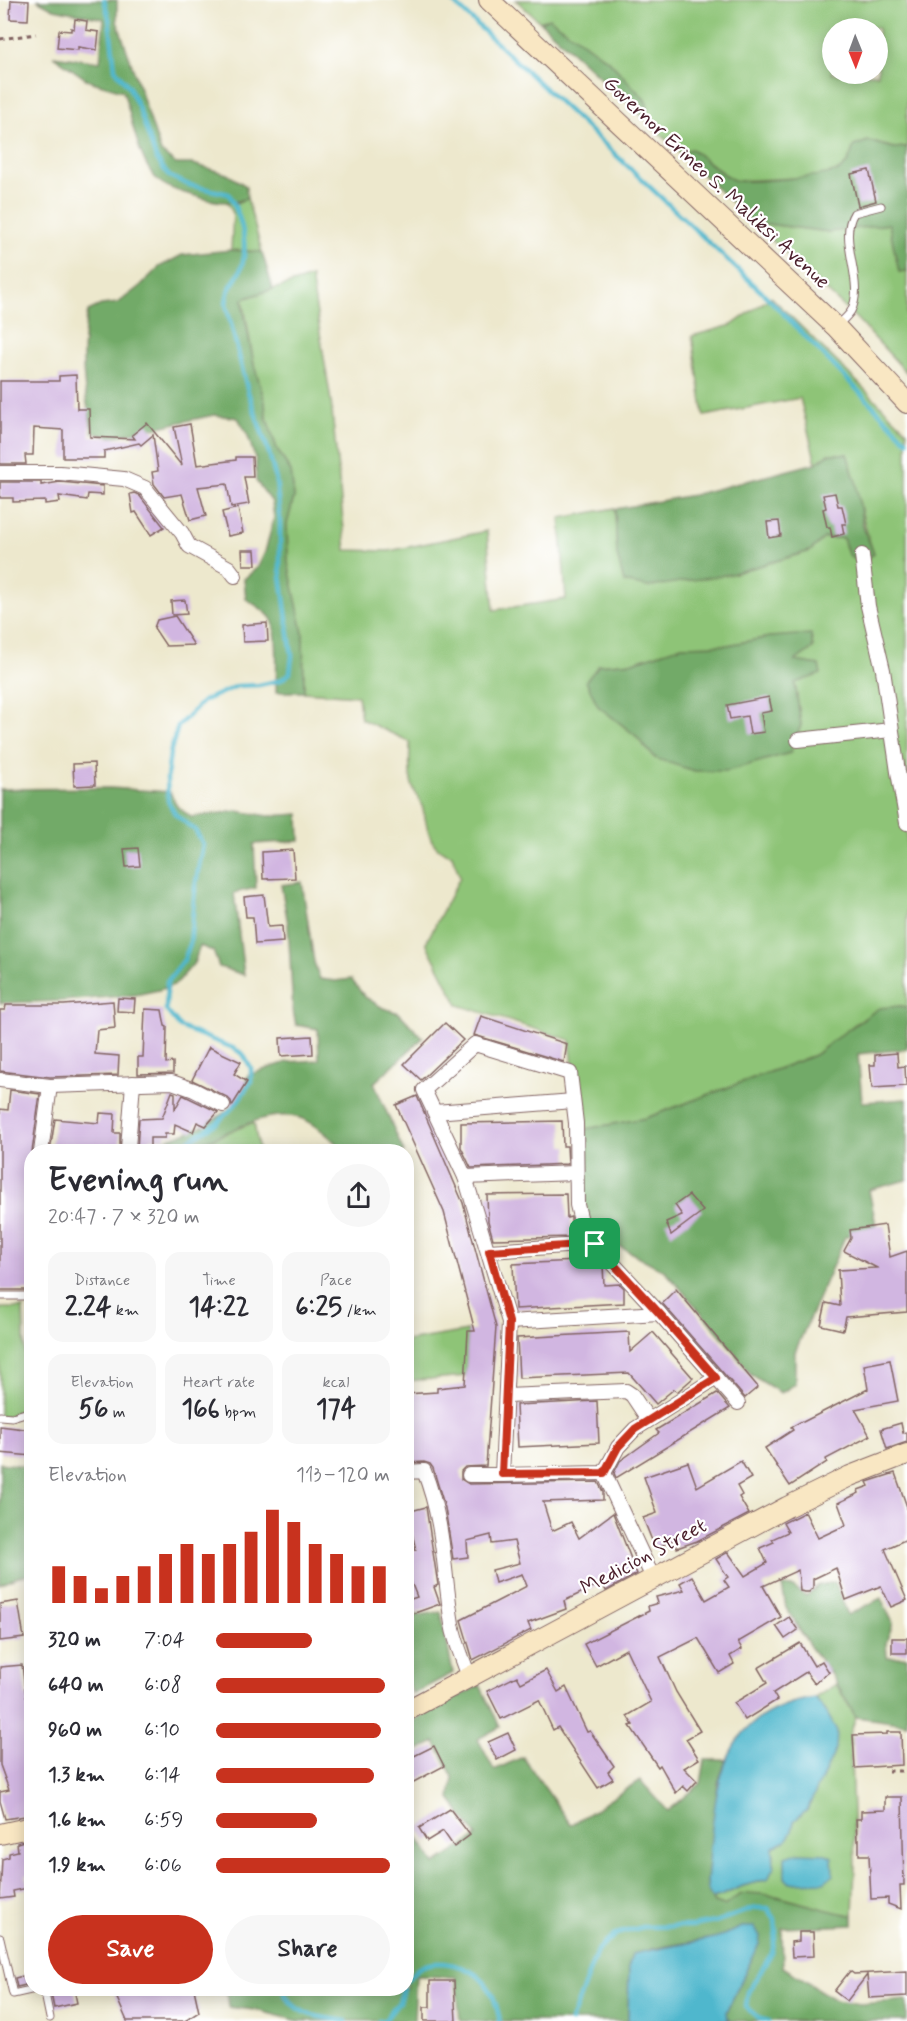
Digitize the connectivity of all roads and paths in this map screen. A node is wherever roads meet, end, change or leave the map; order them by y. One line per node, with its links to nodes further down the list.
1 (489, 0): 5 (street, Governor Erineo S. Maliksi Avenue)
2 (36, 34): 3 (path)
3 (0, 39)
4 (880, 206): 5 (lane)
5 (836, 327): 6 (street, Governor Erineo S. Maliksi Avenue)
6 (907, 403)
7 (0, 472): 9 (street)
8 (862, 555): 10 (street)
9 (235, 576)
10 (891, 730): 11 (street); 12 (street)
11 (798, 740)
12 (907, 823)
13 (0, 1080): 15 (street)
14 (133, 1083): 15 (street); 17 (street); 20 (street)
15 (50, 1086): 19 (street)
16 (573, 1101): 18 (street); 18 (street); 21 (street)
17 (222, 1105)
18 (435, 1112): 22 (street)
19 (42, 1144)
20 (128, 1144)
21 (575, 1173): 22 (street); 23 (street)
22 (465, 1177): 24 (street)
23 (595, 1244): 24 (street); 27 (street)
24 (489, 1251): 28 (street)
25 (0, 1296): 26 (lane)
26 (24, 1296)
27 (659, 1313): 28 (street); 29 (street)
28 (509, 1322): 30 (street)
29 (716, 1378): 31 (street); 34 (street)
30 (506, 1396): 34 (street); 38 (street)
31 (738, 1403)
32 (24, 1413): 33 (lane)
33 (0, 1416)
34 (648, 1419): 37 (street)
35 (907, 1454): 40 (street, Medicion Street)
36 (414, 1472): 41 (street)
37 (604, 1473): 38 (street); 40 (street)
38 (502, 1474): 39 (street)
39 (469, 1475)
40 (653, 1578): 41 (street, Medicion Street)
41 (469, 1677): 42 (street, Medicion Street)
42 (414, 1707)
43 (888, 1771): 44 (path)
44 (907, 1771)
45 (24, 1829): 46 (street)
46 (0, 1834)
47 (0, 1938): 48 (lane)
48 (24, 1992)
49 (45, 1996): 50 (lane)
50 (50, 2018)

